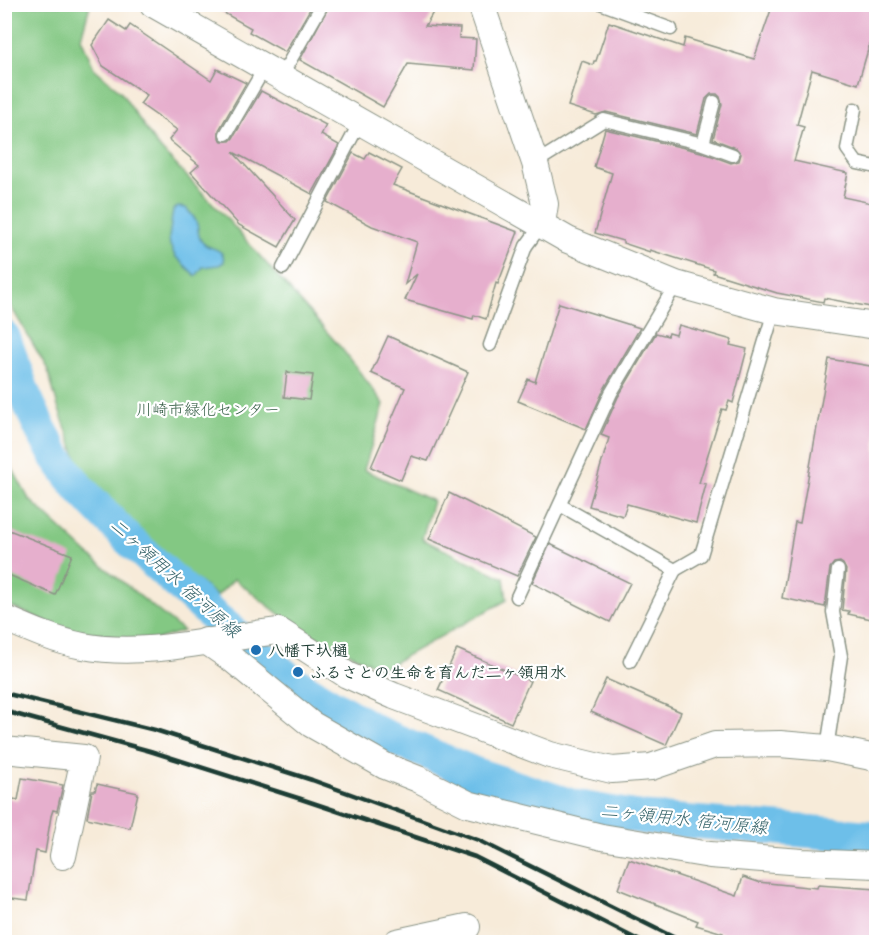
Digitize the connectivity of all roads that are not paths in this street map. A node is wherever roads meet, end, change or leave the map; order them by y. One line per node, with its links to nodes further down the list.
1 (153, 4): 6 (street)
2 (482, 4): 13 (street)
3 (603, 4): 5 (lane)
4 (321, 5): 6 (lane)
5 (671, 29)
6 (272, 73): 9 (street); 10 (lane)
7 (714, 102): 11 (lane)
8 (855, 109): 14 (lane)
9 (360, 123): 15 (street); 16 (lane)
10 (226, 134)
11 (703, 144): 12 (lane); 13 (lane)
12 (733, 155)
13 (535, 163): 15 (street)
14 (876, 167)
15 (542, 224): 17 (street); 20 (lane)
16 (283, 268)
17 (676, 284): 18 (street); 21 (lane)
18 (774, 311): 19 (street); 22 (lane)
19 (876, 326)
20 (490, 345)
21 (560, 506): 22 (lane); 24 (lane)
22 (675, 570): 27 (lane)
23 (838, 570): 28 (lane)
24 (517, 597)
25 (4, 618): 26 (street)
26 (210, 640): 28 (street); 32 (street)
27 (630, 661)
28 (827, 748): 30 (street)
29 (4, 750): 31 (street)
30 (876, 758)
31 (63, 856)
32 (876, 865)
33 (467, 927): 34 (street)
34 (398, 942)

